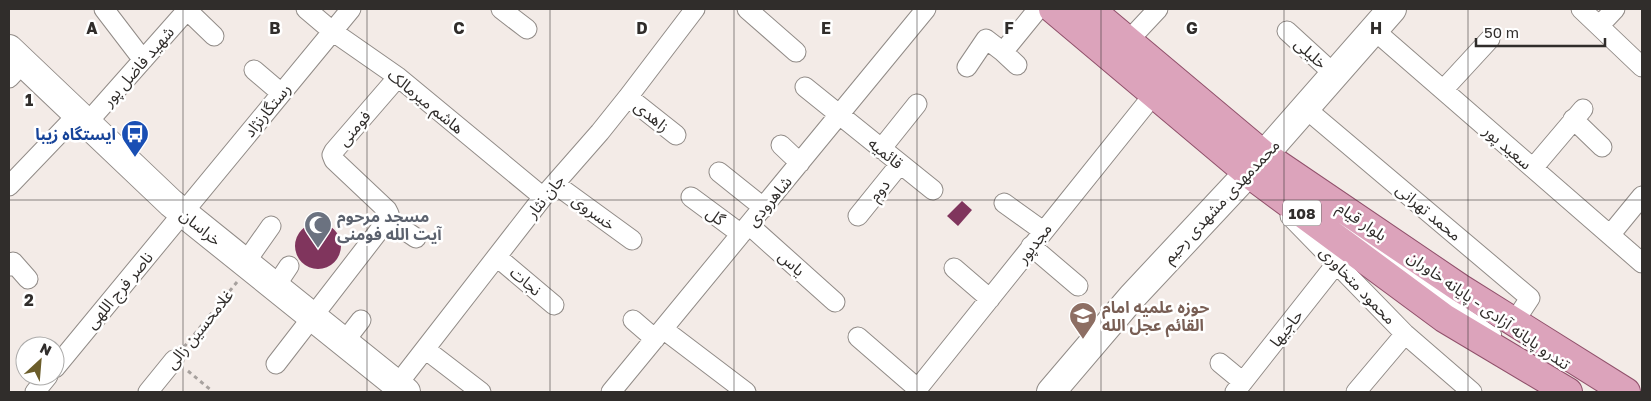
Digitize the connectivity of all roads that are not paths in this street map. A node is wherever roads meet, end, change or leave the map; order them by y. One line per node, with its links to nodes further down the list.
1 (104, 9): 25 (street)
2 (187, 9): 21 (street); 25 (street, شهید فاضل پور)
3 (306, 9): 19 (street, هاشم میرمالک)
4 (351, 9): 19 (street, رستگارنژاد)
5 (501, 9): 17 (street)
6 (696, 9): 35 (street, جان نثار)
7 (748, 9): 23 (street)
8 (926, 9): 38 (street, شاهرودی)
9 (1038, 9): 27 (street)
10 (1053, 9): 24 (main road, بلوار قیام / 108)
11 (1158, 9): 24 (street, مجدپور)
12 (1392, 9): 18 (main road, محمدمهدی مشهدی رحیم)
13 (1581, 9): 16 (street)
14 (1615, 9): 16 (street)
15 (1086, 12): 24 (main road, بلوار قیام / 108)
16 (1599, 26): 28 (street)
17 (527, 29)
18 (1374, 30): 30 (main road, محمدمهدی مشهدی رحیم); 33 (street, سعید پور)
19 (332, 31): 31 (street, هاشم میرمالک); 34 (street, رستگارنژاد)
20 (1287, 31): 30 (street, خلیلی)
21 (214, 36)
22 (1490, 39): 33 (street)
23 (796, 52)
24 (1132, 58): 46 (main road, بلوار قیام / 108); 46 (main road, بلوار قیام / 108); 62 (street, مجدپور)
25 (143, 60): 39 (street, شهید فاضل پور)
26 (14, 63): 39 (main road, خراسان)
27 (967, 67)
28 (1642, 67)
29 (254, 70): 34 (street)
30 (1334, 74): 37 (main road, محمدمهدی مشهدی رحیم)
31 (398, 77): 50 (street, هاشم میرمالک); 59 (street, فومنی)
32 (805, 87): 38 (street, قائمیه)
33 (1443, 90): 47 (street, سعید پور)
34 (282, 93): 57 (street, رستگارنژاد)
35 (628, 97): 40 (street, زاهدی); 50 (street, جان نثار)
36 (917, 104): 43 (street)
37 (1305, 108): 46 (main road, محمدمهدی مشهدی رحیم); 81 (street, محمد تهرانی)
38 (839, 115): 43 (street, قائمیه); 44 (street, شاهرودی)
39 (83, 119): 49 (street, شهید فاضل پور); 57 (main road, خراسان)
40 (676, 136)
41 (781, 145): 44 (street)
42 (1602, 147): 47 (street)
43 (881, 149): 45 (street, قائمیه)
44 (800, 163): 55 (street, شاهرودی)
45 (900, 164): 51 (street, قائمیه); 58 (street, دوم)
46 (1257, 164): 70 (street, محمود متخاوری); 81 (main road, بلوار قیام / 108); 95 (main road, محمدمهدی مشهدی رحیم); 96 (main road, بلوار قیام / 108)
47 (1533, 168): 63 (street, سعید پور)
48 (719, 172): 55 (street)
49 (9, 186)
50 (549, 190): 65 (street, خسروی); 67 (street, جان نثار)
51 (933, 190)
52 (1642, 196): 63 (street)
53 (691, 197): 61 (street, گل)
54 (1004, 203): 62 (street)
55 (764, 208): 61 (street, شاهرودی)
56 (1320, 209): 81 (lane, تندرو پایانه آزادی - پایانه خاوران)
57 (184, 212): 69 (main road, خراسان); 87 (street, ناصر فرج اللهی)
58 (858, 216)
59 (388, 219): 64 (street); 78 (street)
60 (271, 226): 69 (street)
61 (745, 230): 76 (street, یاس); 82 (street, شاهرودی)
62 (1043, 231): 66 (street, مجدپور)
63 (1610, 235): 68 (street, سعید پور)
64 (416, 238)
65 (632, 240)
66 (1031, 246): 74 (street); 75 (street, مجدپور)
67 (497, 257): 77 (street, نجات); 86 (street, جان نثار)
68 (1642, 263)
69 (248, 264): 78 (main road, خراسان)
70 (1336, 264): 83 (street, محمود متخاوری); 92 (street, حاجیها)
71 (9, 266): 73 (street)
72 (954, 268): 75 (street)
73 (28, 279)
74 (1078, 286)
75 (990, 299): 94 (street, مجدپور)
76 (835, 302)
77 (554, 305)
78 (312, 317): 85 (main road, خراسان); 91 (street)
79 (362, 320): 85 (street)
80 (633, 320): 82 (street)
81 (1508, 330): 103 (main road, بلوار قیام / 108)
82 (659, 334): 99 (street, شاهرودی); 100 (street)
83 (1405, 334): 101 (street); 102 (street, محمود متخاوری)
84 (858, 336): 94 (street)
85 (344, 342): 93 (main road, خراسان)
86 (425, 349): 93 (street, جان نثار); 98 (street)
87 (65, 356)
88 (174, 360): 97 (street, غلامحسین زالی)
89 (1534, 360): 96 (lane, تندرو پایانه آزادی - پایانه خاوران)
90 (1220, 363): 92 (street)
91 (276, 364)
92 (1239, 387)
93 (401, 388)
94 (916, 390)
95 (1057, 390)
96 (1571, 390)
97 (148, 392)
98 (481, 392)
99 (611, 392)
100 (746, 392)
101 (1356, 392)
102 (1472, 392)
103 (1626, 392)

